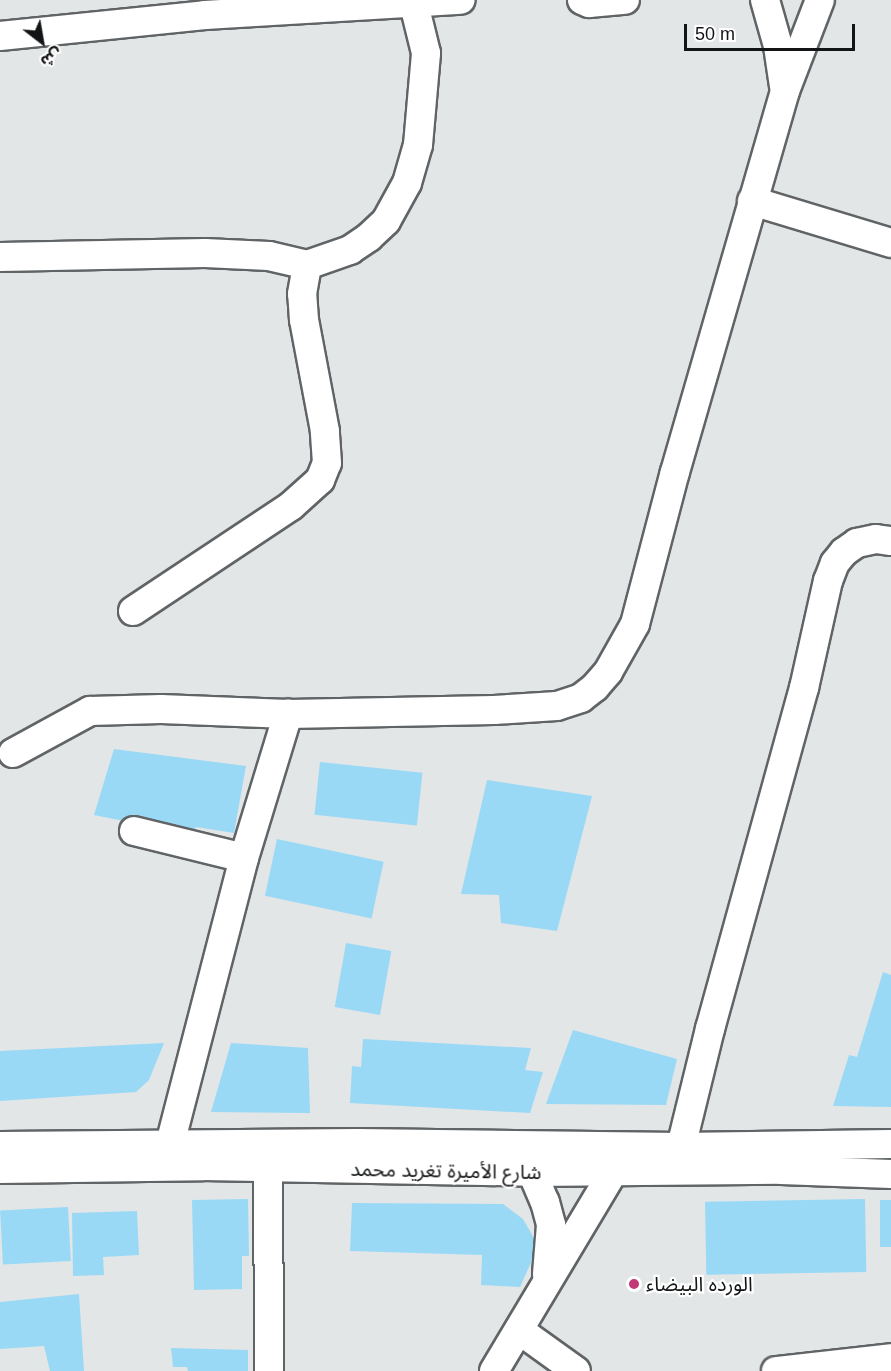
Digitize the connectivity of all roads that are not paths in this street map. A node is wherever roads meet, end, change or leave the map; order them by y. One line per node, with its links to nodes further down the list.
1 (460, 0): 6 (street)
2 (582, 0): 3 (street)
3 (625, 0)
4 (765, 0): 9 (street)
5 (820, 0): 9 (street)
6 (413, 1): 7 (street); 13 (street)
7 (115, 12): 8 (street)
8 (0, 36)
9 (785, 91): 10 (street)
10 (752, 201): 11 (street); 16 (street)
11 (891, 243)
12 (0, 257): 13 (street)
13 (307, 265): 15 (street)
14 (891, 541): 23 (street)
15 (133, 611)
16 (288, 714): 17 (street); 19 (street)
17 (13, 753)
18 (134, 831): 19 (street)
19 (244, 858): 20 (street)
20 (170, 1144): 22 (street, شارع الأميرة تغريد محمد); 23 (street, شارع الأميرة تغريد محمد)
21 (891, 1144): 23 (street, شارع الأميرة تغريد محمد)
22 (0, 1146)
23 (681, 1147)
24 (268, 1167): 25 (street, شارع الأميرة تغريد محمد); 27 (street, شارع الأميرة تغريد محمد); 32 (street)
25 (0, 1169)
26 (613, 1172): 27 (street, شارع الأميرة تغريد محمد); 28 (street, شارع الأميرة تغريد محمد); 29 (street)
27 (532, 1173): 29 (street)
28 (891, 1174)
29 (546, 1286): 30 (street)
30 (519, 1330): 33 (street); 34 (street)
31 (891, 1358): 35 (street)
32 (269, 1371)
33 (494, 1371)
34 (576, 1371)
35 (776, 1371)

